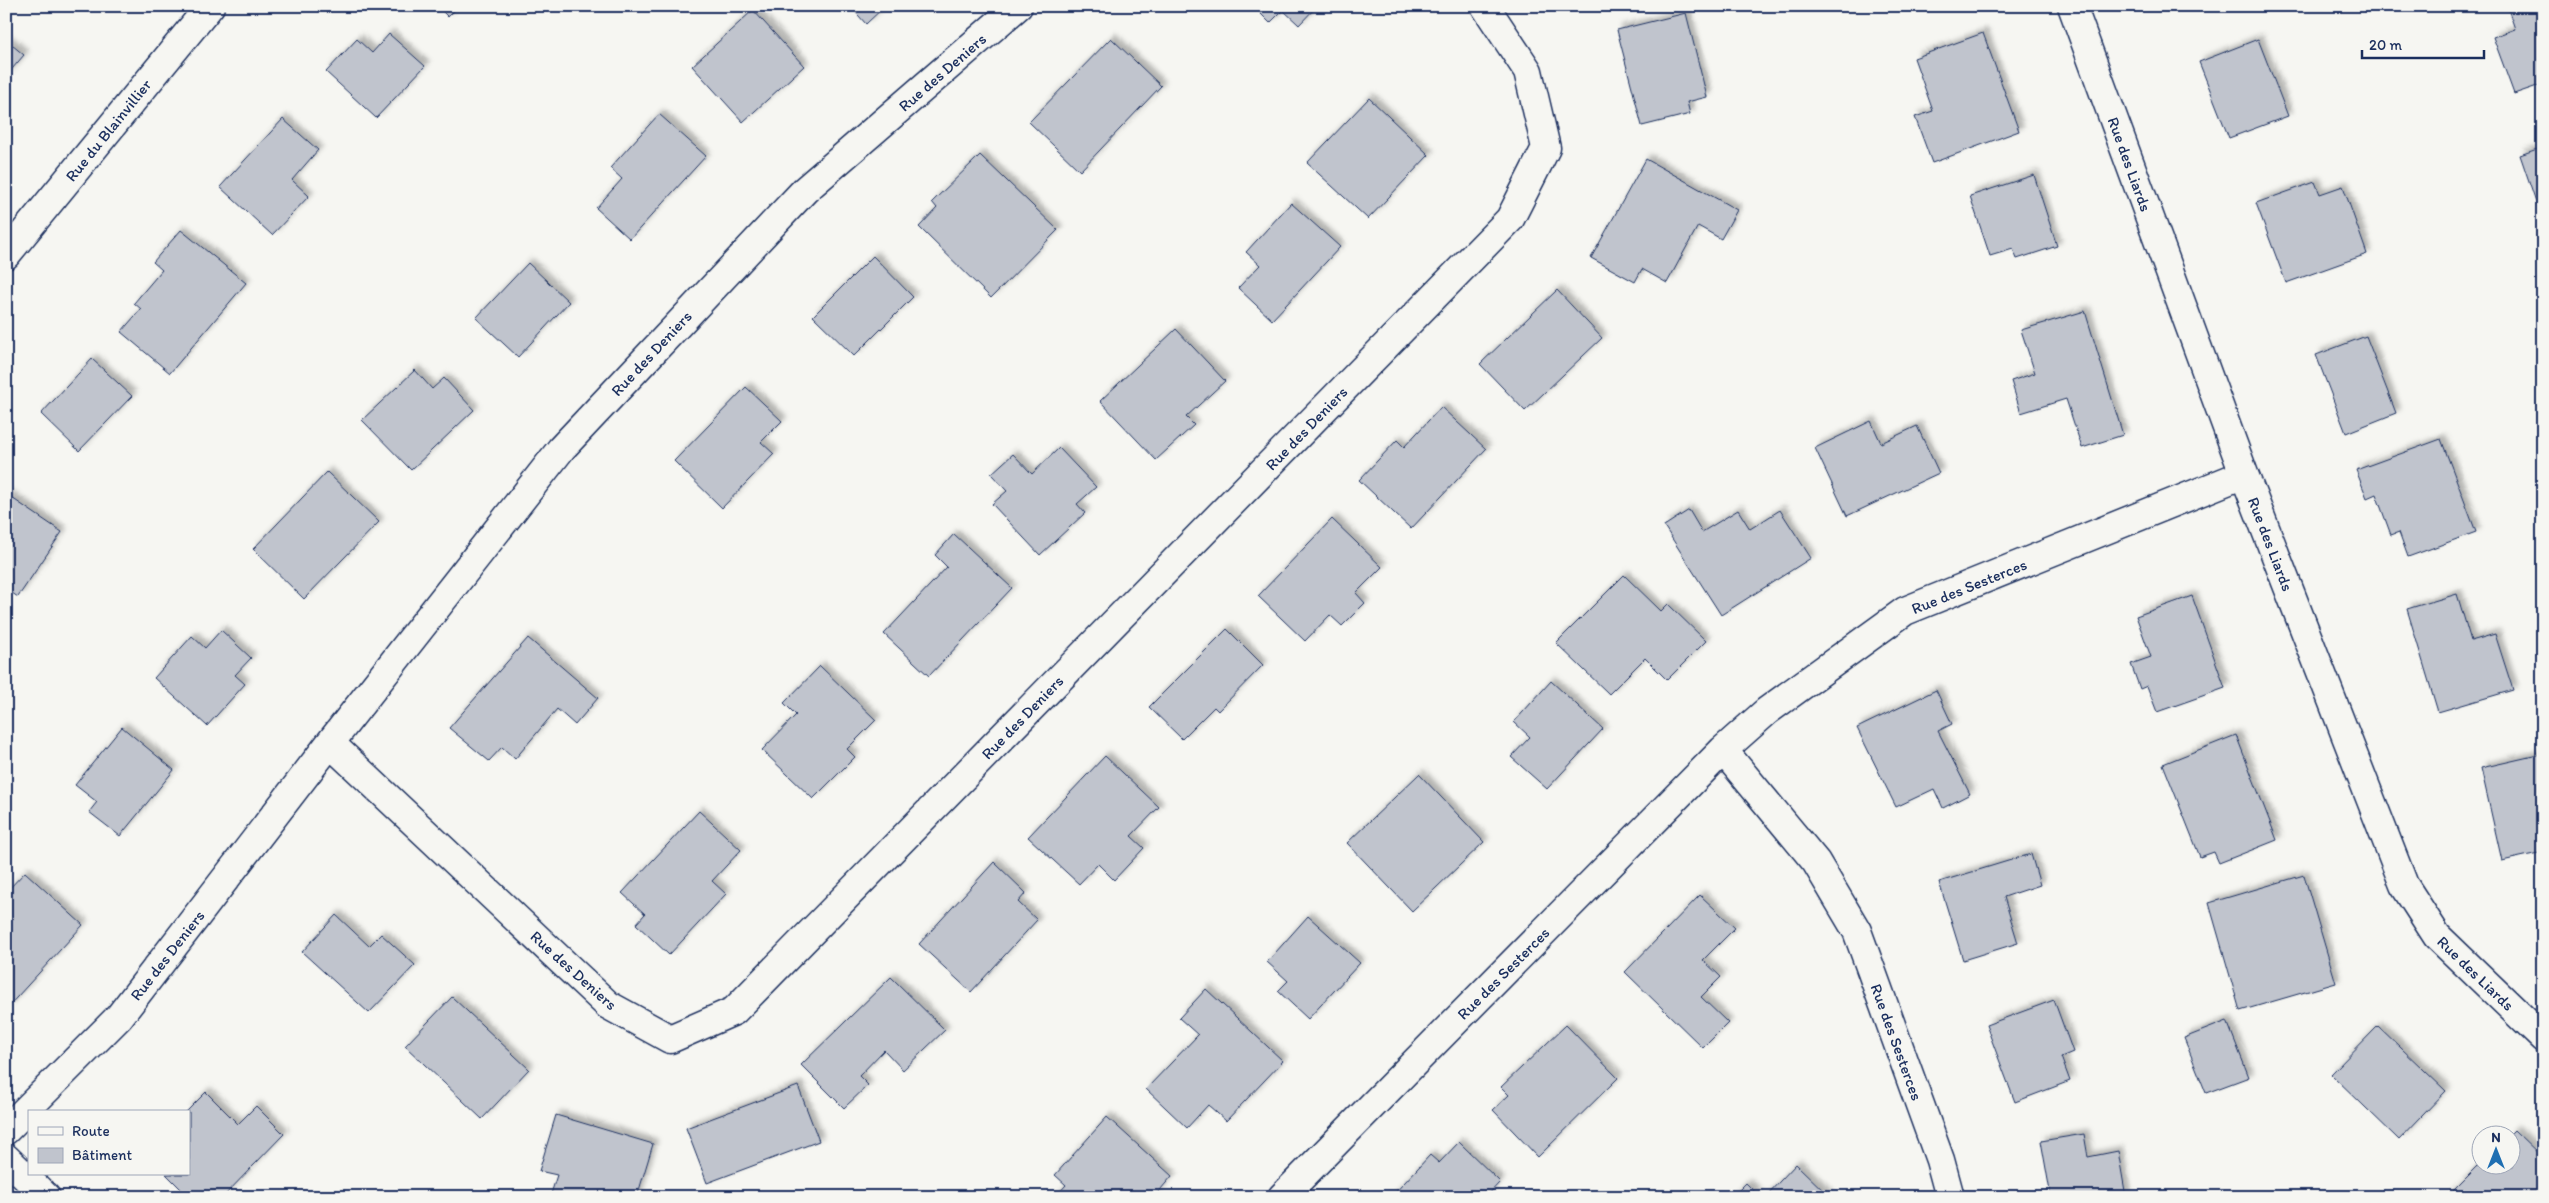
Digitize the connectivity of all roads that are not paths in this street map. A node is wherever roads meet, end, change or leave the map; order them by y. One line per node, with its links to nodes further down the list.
1 (210, 6): 5 (street, Rue du Blainvillier)
2 (1018, 6): 7 (street, Rue des Deniers)
3 (1485, 6): 7 (street, Rue des Deniers)
4 (2072, 6): 6 (street, Rue des Liards)
5 (6, 255)
6 (2244, 474): 8 (street, Rue des Sesterces); 9 (street, Rue des Liards)
7 (330, 743): 10 (street, Rue des Deniers)
8 (1723, 750): 13 (street, Rue des Sesterces); 14 (street, Rue des Sesterces)
9 (2543, 1038)
10 (6, 1130)
11 (6, 1158): 12 (street)
12 (46, 1197)
13 (1282, 1197)
14 (1950, 1197)

